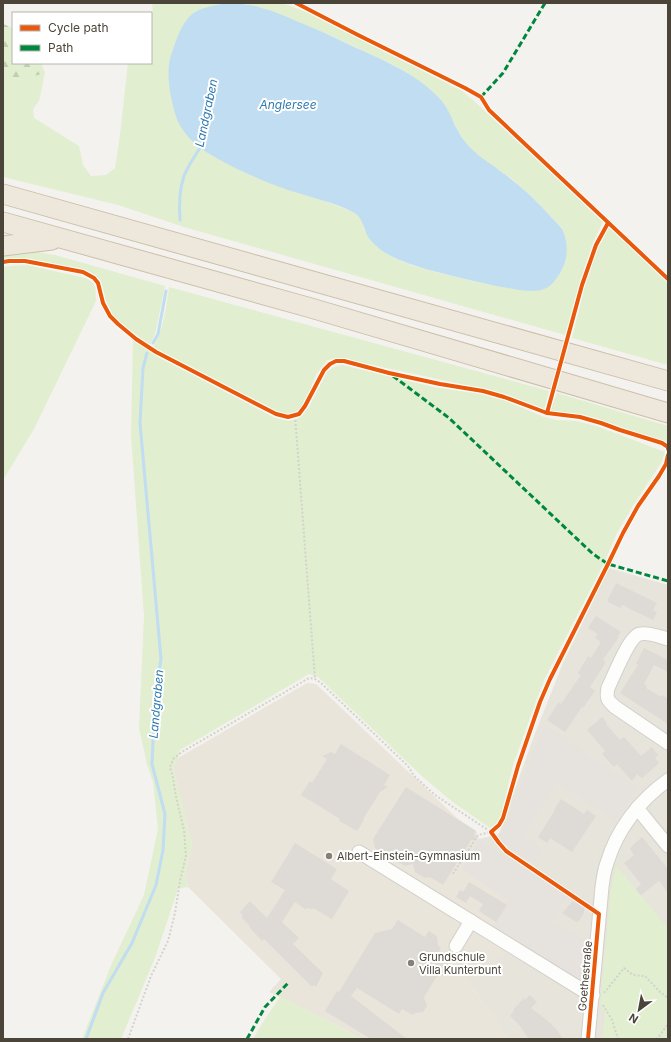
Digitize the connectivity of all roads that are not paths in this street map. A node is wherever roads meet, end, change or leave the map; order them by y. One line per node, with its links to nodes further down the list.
1 (3, 194): 5 (highway)
2 (3, 222): 3 (highway)
3 (61, 239): 4 (highway); 6 (highway)
4 (3, 246)
5 (668, 381)
6 (668, 413)
7 (668, 639): 8 (street)
8 (668, 743)
9 (668, 780): 10 (street, Goethestraße)
10 (637, 808): 11 (street); 15 (street, Goethestraße)
11 (668, 846)
12 (359, 852): 13 (street)
13 (472, 921): 14 (street); 15 (street)
14 (456, 946)
15 (596, 997): 16 (street, Goethestraße)
16 (588, 1039)

